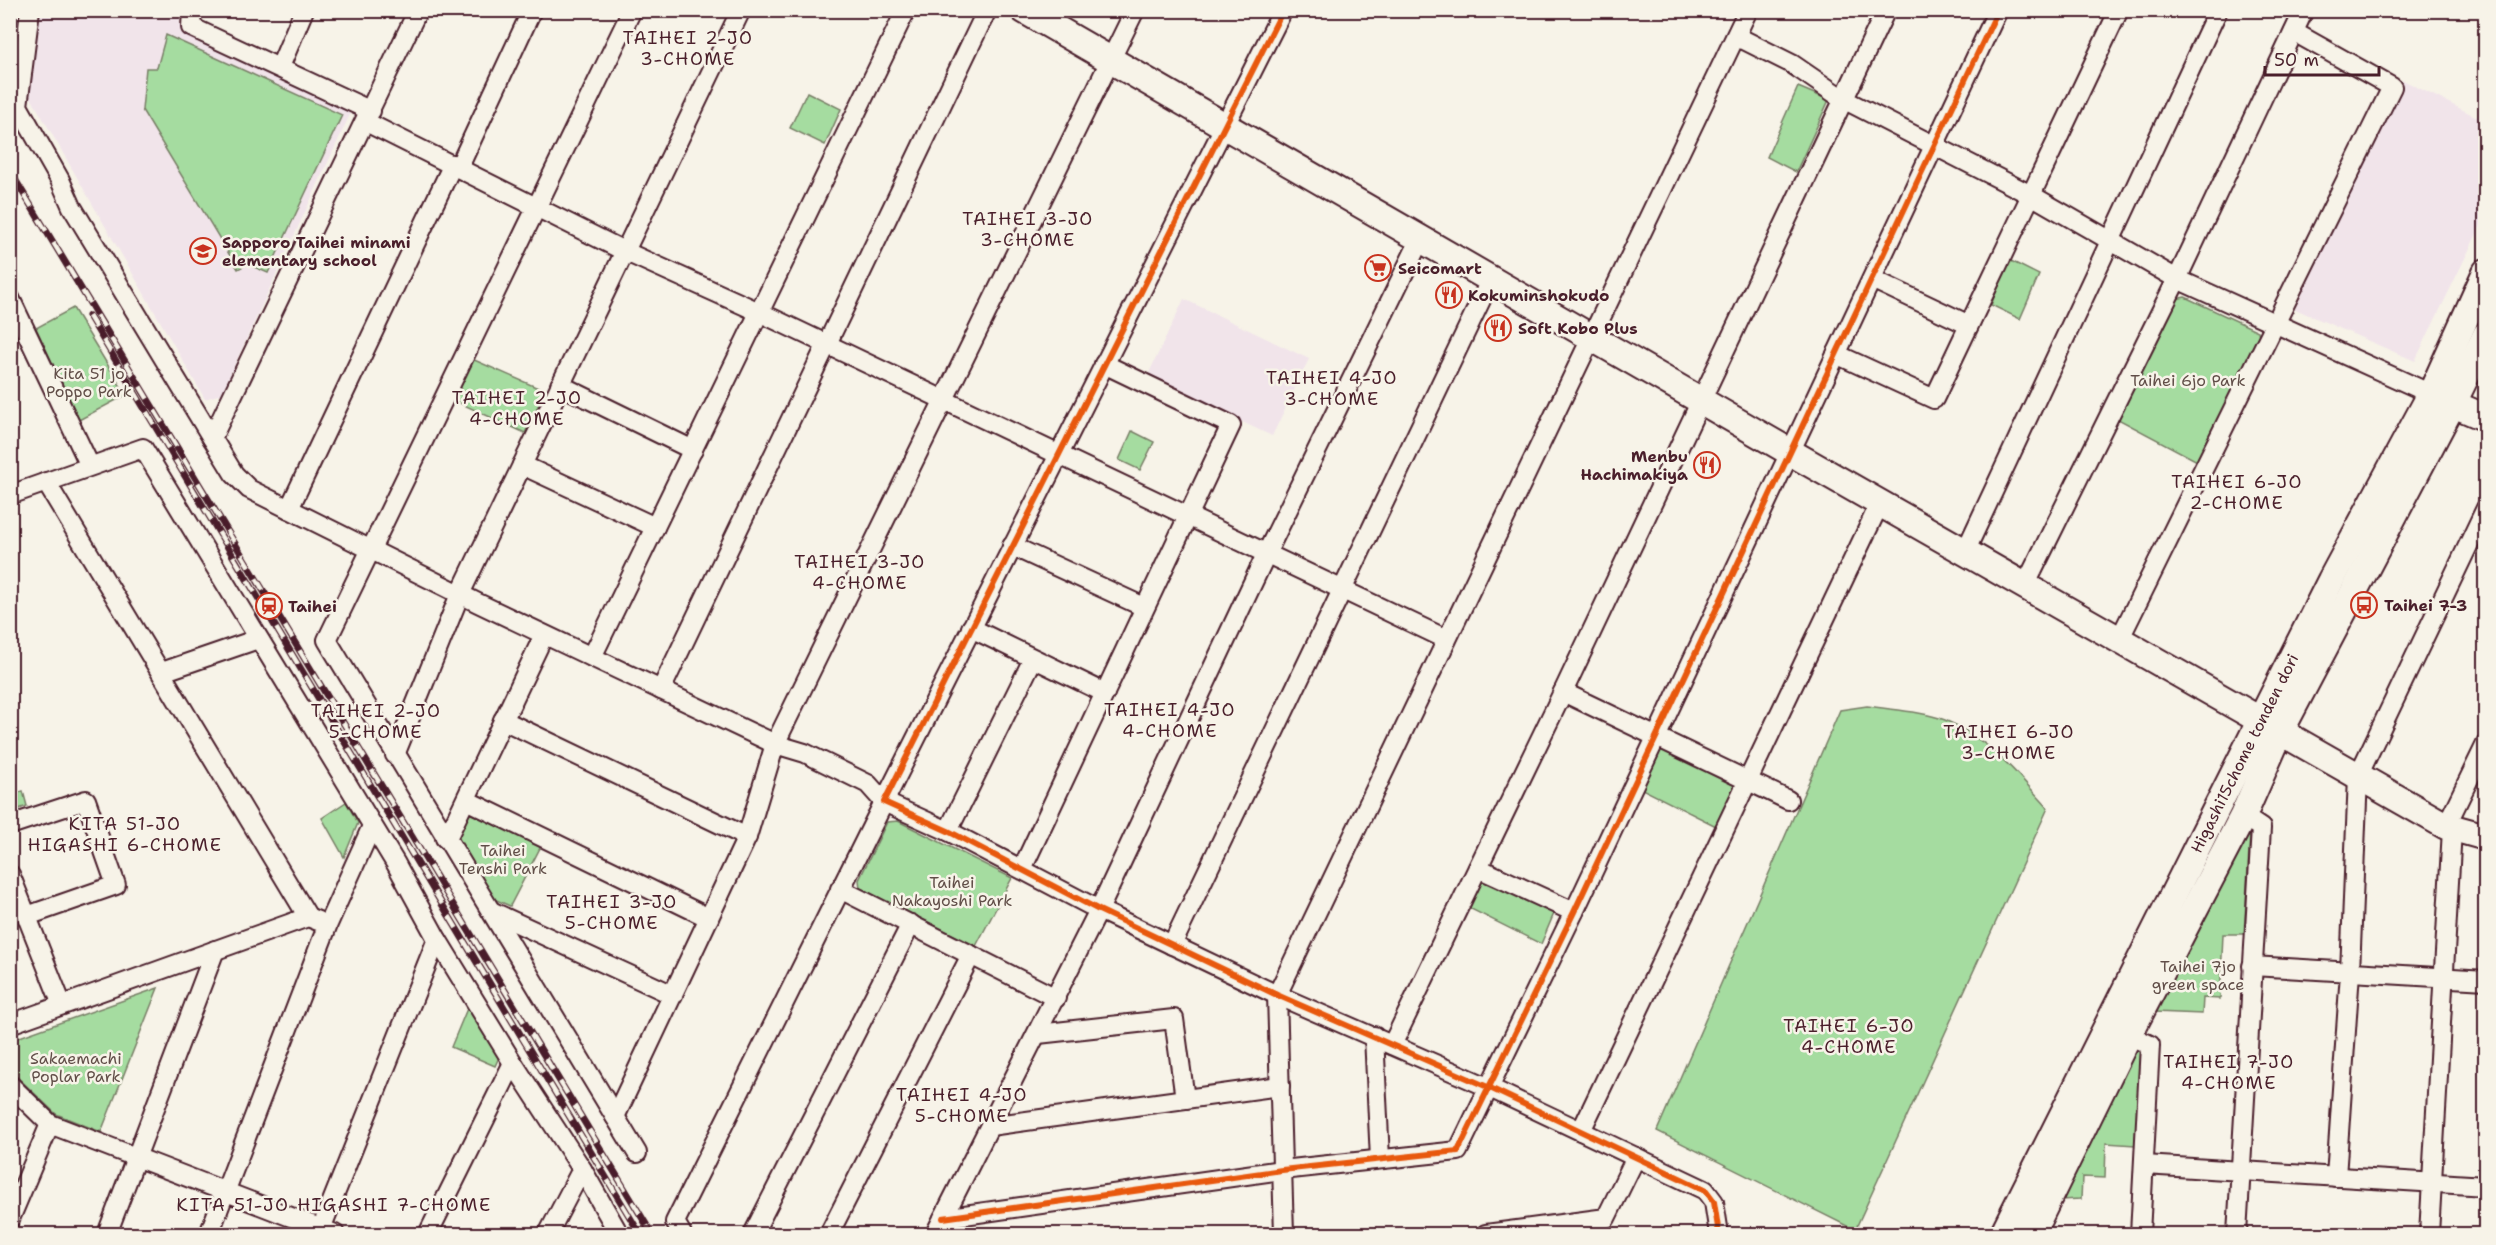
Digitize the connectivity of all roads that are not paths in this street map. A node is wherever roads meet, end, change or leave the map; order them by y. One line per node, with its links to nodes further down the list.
1 (30, 10): 51 (street)
2 (192, 10): 22 (street)
3 (304, 10): 22 (street)
4 (418, 10): 24 (street)
5 (532, 10): 27 (street)
6 (632, 10): 29 (street)
7 (741, 10): 32 (street)
8 (906, 10): 38 (street)
9 (987, 10): 43 (street)
10 (1024, 10): 21 (street)
11 (1135, 10): 21 (street)
12 (1283, 10): 25 (street)
13 (1748, 10): 20 (street)
14 (1886, 10): 23 (street)
15 (1998, 10): 26 (street)
16 (2119, 10): 28 (street)
17 (2218, 10): 31 (street)
18 (2304, 10): 19 (street)
19 (2294, 32): 36 (street); 39 (street)
20 (1736, 36): 23 (street); 42 (street)
21 (1111, 60): 25 (street); 48 (street)
22 (280, 68): 24 (street)
23 (1844, 99): 26 (street); 49 (street)
24 (368, 117): 27 (street); 51 (street)
25 (1224, 125): 30 (street); 45 (street)
26 (1935, 147): 28 (street); 35 (street)
27 (456, 165): 29 (street); 61 (street)
28 (2031, 195): 31 (street); 40 (street)
29 (537, 210): 32 (street); 65 (street)
30 (1421, 238): 34 (street); 67 (street)
31 (2110, 241): 36 (street); 66 (street)
32 (624, 251): 38 (street); 46 (street)
33 (2486, 272): 47 (street, Higashi15chome tonden dori)
34 (1491, 279): 42 (street); 69 (street)
35 (1872, 279): 40 (street); 44 (street)
36 (2176, 279): 39 (street); 68 (street)
37 (10, 298): 56 (street)
38 (759, 312): 43 (street); 52 (street)
39 (2276, 323): 47 (street); 76 (street)
40 (1969, 325): 44 (street)
41 (2486, 335): 47 (street, Higashi15chome tonden dori)
42 (1591, 336): 49 (street); 75 (street)
43 (828, 345): 48 (street); 80 (street)
44 (1836, 354): 53 (street)
45 (1104, 364): 54 (street); 62 (street)
46 (560, 385): 52 (street); 55 (street)
47 (2442, 399): 50 (street); 84 (street, Higashi15chome tonden dori)
48 (942, 400): 54 (street); 86 (street)
49 (1700, 400): 53 (street); 81 (street)
50 (2486, 418)
51 (212, 438): 61 (street)
52 (693, 450): 63 (street)
53 (1790, 452): 59 (street); 85 (street)
54 (1060, 457): 62 (street); 64 (street)
55 (522, 465): 63 (street); 70 (street)
56 (90, 466): 57 (street); 74 (street)
57 (46, 482): 58 (street); 79 (street)
58 (10, 495)
59 (1880, 503): 66 (street); 90 (street)
60 (2486, 508): 89 (street)
61 (289, 509): 65 (street)
62 (1187, 516): 67 (street); 71 (street)
63 (655, 527): 77 (street)
64 (1012, 546): 71 (street); 72 (street)
65 (372, 551): 70 (street); 88 (street)
66 (1965, 552): 68 (street)
67 (1267, 555): 69 (street); 106 (street)
68 (2025, 586): 76 (street)
69 (1343, 591): 75 (street); 115 (street)
70 (460, 594): 73 (street); 88 (street)
71 (1144, 608): 82 (street)
72 (971, 628): 78 (street); 93 (street)
73 (544, 634): 77 (street); 83 (street)
74 (258, 639): 79 (street); 96 (street)
75 (1446, 639): 123 (street)
76 (2119, 640): 84 (street)
77 (592, 657): 80 (street)
78 (1033, 659): 82 (street); 98 (street)
79 (162, 672): 110 (street)
80 (661, 690): 86 (street)
81 (1563, 692): 85 (street); 102 (street)
82 (1105, 693): 103 (street)
83 (503, 720): 91 (street); 99 (street)
84 (2270, 726): 89 (street); 94 (street, Higashi15chome tonden dori); 166 (street, Higashi15chome tonden dori)
85 (1657, 737): 90 (street); 108 (street)
86 (775, 744): 93 (street); 99 (street)
87 (2486, 744): 97 (street)
88 (395, 755): 101 (street)
89 (2358, 776): 97 (street); 119 (street)
90 (1747, 782): 92 (street); 139 (street)
91 (466, 800): 101 (street); 111 (street)
92 (1788, 801)
93 (884, 802): 98 (street); 105 (street)
94 (2243, 816): 118 (street); 128 (street, Higashi15chome tonden dori)
95 (10, 825): 109 (street)
96 (372, 826): 112 (street); 114 (street)
97 (2449, 828): 100 (street); 120 (street)
98 (948, 831): 103 (street)
99 (747, 837): 111 (street)
100 (2486, 837)
101 (445, 838): 107 (street)
102 (1478, 868): 108 (street); 130 (street)
103 (1022, 869): 106 (street)
104 (10, 874): 109 (street)
105 (840, 890): 113 (street); 160 (street)
106 (1099, 910): 115 (street); 124 (street)
107 (491, 911): 122 (street); 136 (street)
108 (1574, 912): 134 (street)
109 (27, 916): 125 (street)
110 (308, 917): 112 (street); 116 (street)
111 (710, 918): 122 (street)
112 (328, 924): 151 (street)
113 (911, 924): 117 (street); 161 (street)
114 (437, 939): 131 (street); 154 (street)
115 (1172, 945): 123 (street)
116 (215, 950): 125 (street); 141 (street)
117 (971, 956): 124 (street); 162 (street)
118 (2252, 966): 119 (street); 147 (street)
119 (2350, 972): 120 (street); 148 (street)
120 (2444, 978): 121 (street); 149 (street)
121 (2486, 980)
122 (673, 995): 136 (street)
123 (1277, 995): 129 (street); 133 (street)
124 (1056, 998): 127 (street)
125 (62, 1005): 126 (street)
126 (10, 1024)
127 (1038, 1034): 135 (street); 138 (street)
128 (2129, 1035): 144 (street); 167 (street, Higashi15chome tonden dori)
129 (1374, 1036): 130 (street); 143 (street)
130 (1392, 1045): 134 (street)
131 (513, 1063): 145 (street); 157 (street)
132 (10, 1085): 137 (street)
133 (1280, 1086): 135 (street); 146 (street)
134 (1490, 1088): 139 (street); 143 (street)
135 (1185, 1099): 138 (street)
136 (615, 1117): 140 (street)
137 (50, 1124): 141 (street); 152 (street)
138 (990, 1126): 153 (street)
139 (1581, 1131): 142 (street)
140 (637, 1154)
141 (138, 1156): 151 (street); 155 (street)
142 (1636, 1157): 164 (street); 165 (street)
143 (1380, 1160): 146 (street)
144 (2144, 1166): 147 (street); 168 (street)
145 (582, 1168): 158 (street); 159 (street)
146 (1282, 1170): 153 (street); 163 (street)
147 (2240, 1171): 148 (street); 169 (street)
148 (2336, 1177): 149 (street)
149 (2432, 1183): 150 (street); 170 (street)
150 (2486, 1186)
151 (226, 1192): 154 (street); 156 (street)
152 (10, 1219)
153 (939, 1226)
154 (319, 1231)
155 (107, 1234)
156 (209, 1234)
157 (428, 1234)
158 (548, 1234)
159 (619, 1234)
160 (682, 1234)
161 (753, 1234)
162 (829, 1234)
163 (1284, 1234)
164 (1486, 1234)
165 (1719, 1234)
166 (2003, 1234)
167 (2031, 1234)
168 (2140, 1234)
169 (2237, 1234)
170 (2429, 1234)

